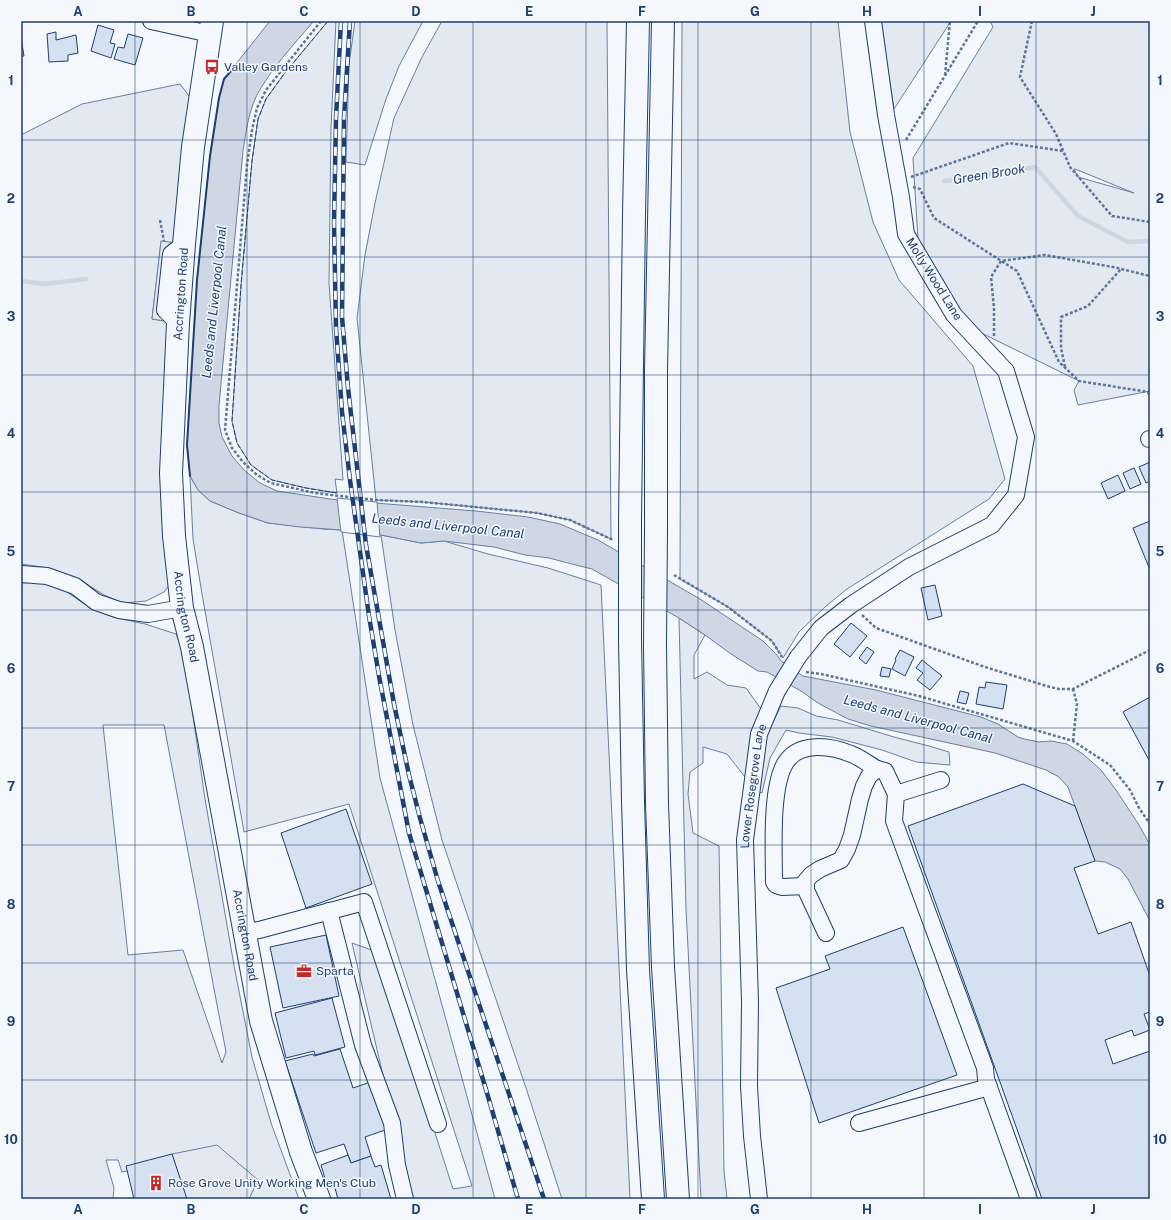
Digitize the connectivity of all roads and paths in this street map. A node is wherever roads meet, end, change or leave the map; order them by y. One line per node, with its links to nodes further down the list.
1 (151, 21): 9 (street)
2 (321, 21): 25 (path)
3 (638, 21): 47 (highway, bridge)
4 (663, 21): 48 (highway, bridge)
5 (874, 21): 12 (street, Molly Wood Lane)
6 (950, 21): 10 (path)
7 (978, 21): 10 (path)
8 (1032, 21): 11 (path)
9 (211, 28): 17 (highway, Accrington Road)
10 (945, 76): 12 (path)
11 (1063, 151): 13 (path); 16 (path)
12 (894, 161): 21 (street, Molly Wood Lane)
13 (905, 179)
14 (913, 186): 18 (path)
15 (160, 220): 17 (path)
16 (1150, 222)
17 (178, 249): 29 (highway, Accrington Road)
18 (1001, 260): 19 (path); 21 (path); 22 (path)
19 (1121, 269): 20 (path); 22 (path)
20 (1150, 276)
21 (994, 357): 24 (street, Molly Wood Lane)
22 (1065, 367): 23 (path)
23 (1150, 397)
24 (1016, 495): 28 (street, Lower Rosegrove Lane)
25 (618, 543)
26 (21, 574): 29 (street)
27 (673, 575): 31 (path)
28 (851, 605): 31 (street, Lower Rosegrove Lane); 32 (path)
29 (182, 608): 40 (highway, Accrington Road)
30 (1150, 650): 32 (path)
31 (794, 662): 33 (path); 49 (street, Lower Rosegrove Lane, bridge)
32 (1073, 689): 33 (path)
33 (1073, 741): 37 (path)
34 (877, 769): 36 (street); 38 (street); 38 (street)
35 (941, 780): 36 (street)
36 (896, 794): 42 (street)
37 (1150, 824)
38 (806, 886): 41 (street)
39 (329, 912): 40 (street); 44 (street); 46 (street)
40 (245, 932): 45 (highway, Accrington Road)
41 (826, 933)
42 (989, 1087): 43 (street); 50 (street)
43 (859, 1123)
44 (438, 1124)
45 (319, 1199)
46 (405, 1199)
47 (653, 1199)
48 (678, 1199)
49 (759, 1199)
50 (1029, 1199)

